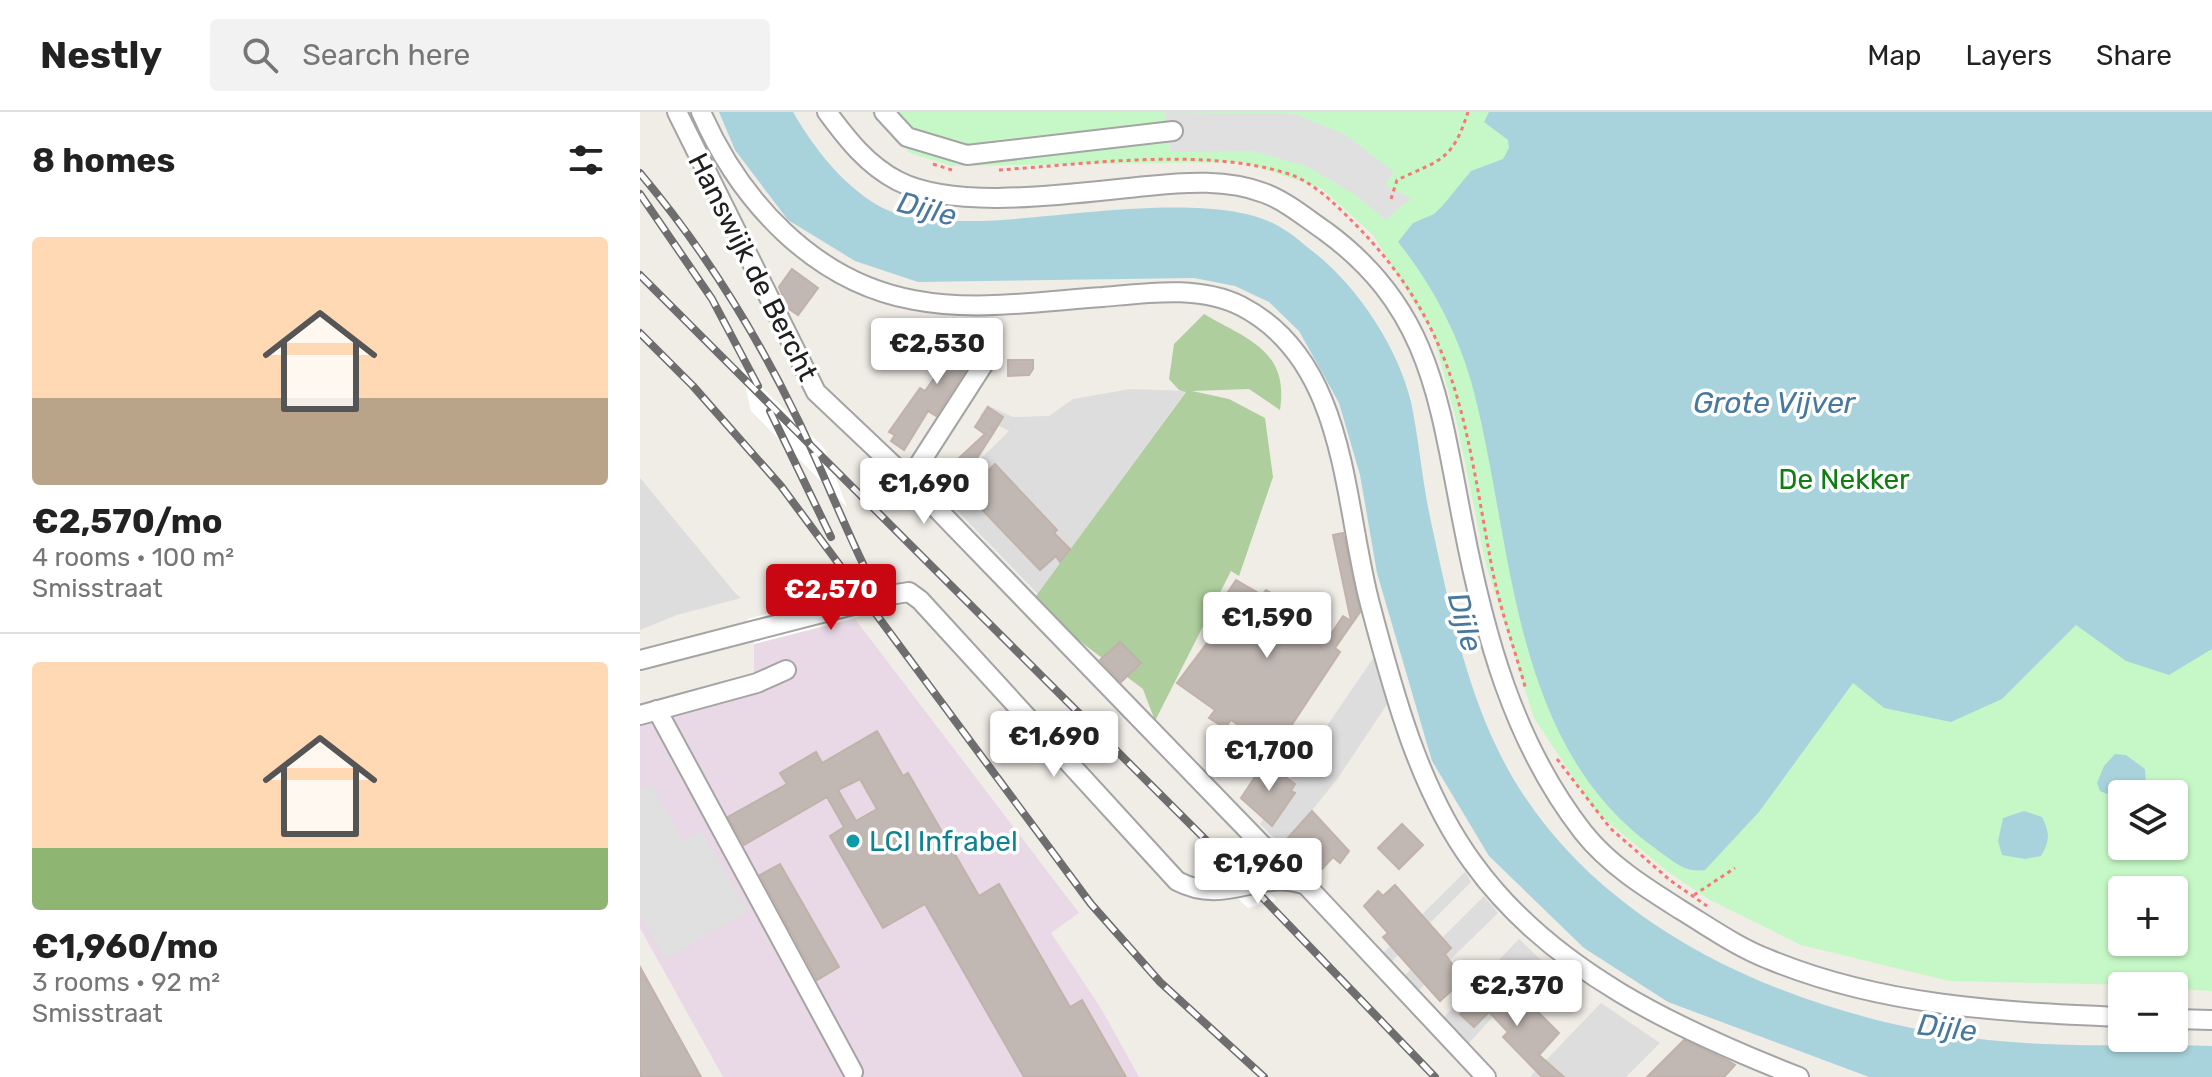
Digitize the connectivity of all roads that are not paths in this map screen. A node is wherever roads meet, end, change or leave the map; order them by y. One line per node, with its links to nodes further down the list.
1 (677, 112): 7 (street, Hanswijk de Bercht)
2 (701, 112): 6 (street)
3 (827, 112): 14 (street)
4 (884, 112): 5 (street)
5 (1173, 131)
6 (713, 141): 7 (street); 19 (street)
7 (695, 153): 9 (street, Hanswijk de Bercht)
8 (992, 351): 9 (street)
9 (909, 480): 13 (street, Hanswijk de Bercht)
10 (640, 660): 13 (street, bridge)
11 (786, 670): 12 (street)
12 (649, 713): 17 (street)
13 (1277, 878): 18 (street)
14 (2108, 1016)
15 (2188, 1019): 16 (street)
16 (2212, 1020)
17 (853, 1072)
18 (1486, 1077)
19 (1799, 1077)

